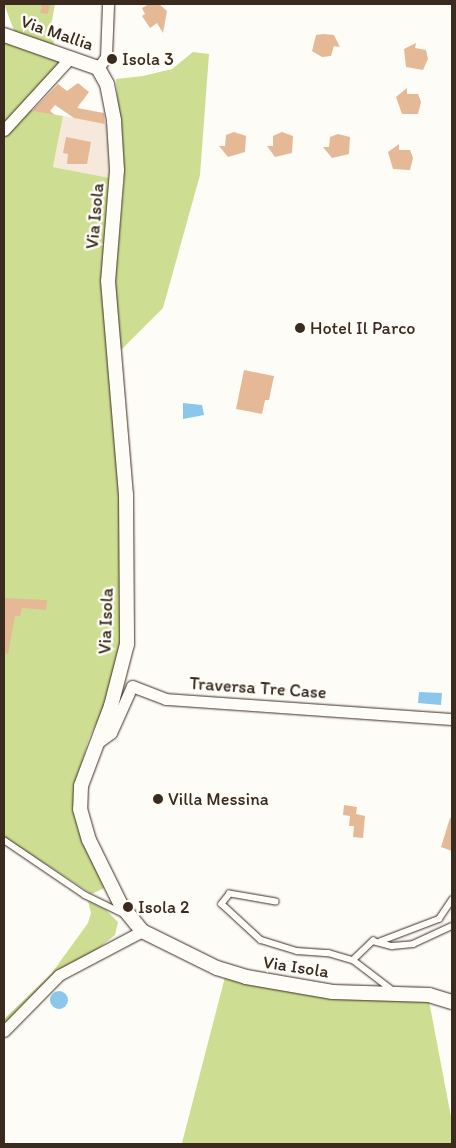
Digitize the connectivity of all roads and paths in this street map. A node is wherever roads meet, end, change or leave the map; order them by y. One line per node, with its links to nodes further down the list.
1 (108, 4): 4 (street)
2 (4, 35): 3 (street, Via Mallia)
3 (71, 57): 4 (street, Via Mallia); 5 (street)
4 (98, 68): 7 (street, Via Isola)
5 (4, 130)
6 (452, 718): 7 (street, Traversa Tre Case)
7 (97, 743): 11 (street, Via Isola)
8 (4, 840): 11 (lane)
9 (452, 900): 14 (lane)
10 (276, 902): 15 (lane)
11 (130, 917): 13 (street, Via Isola)
12 (452, 926): 14 (lane)
13 (142, 930): 16 (street, Via Isola); 18 (street)
14 (381, 941): 15 (lane)
15 (353, 960): 16 (lane)
16 (397, 994): 17 (street, Via Isola)
17 (452, 1002)
18 (4, 1031)

